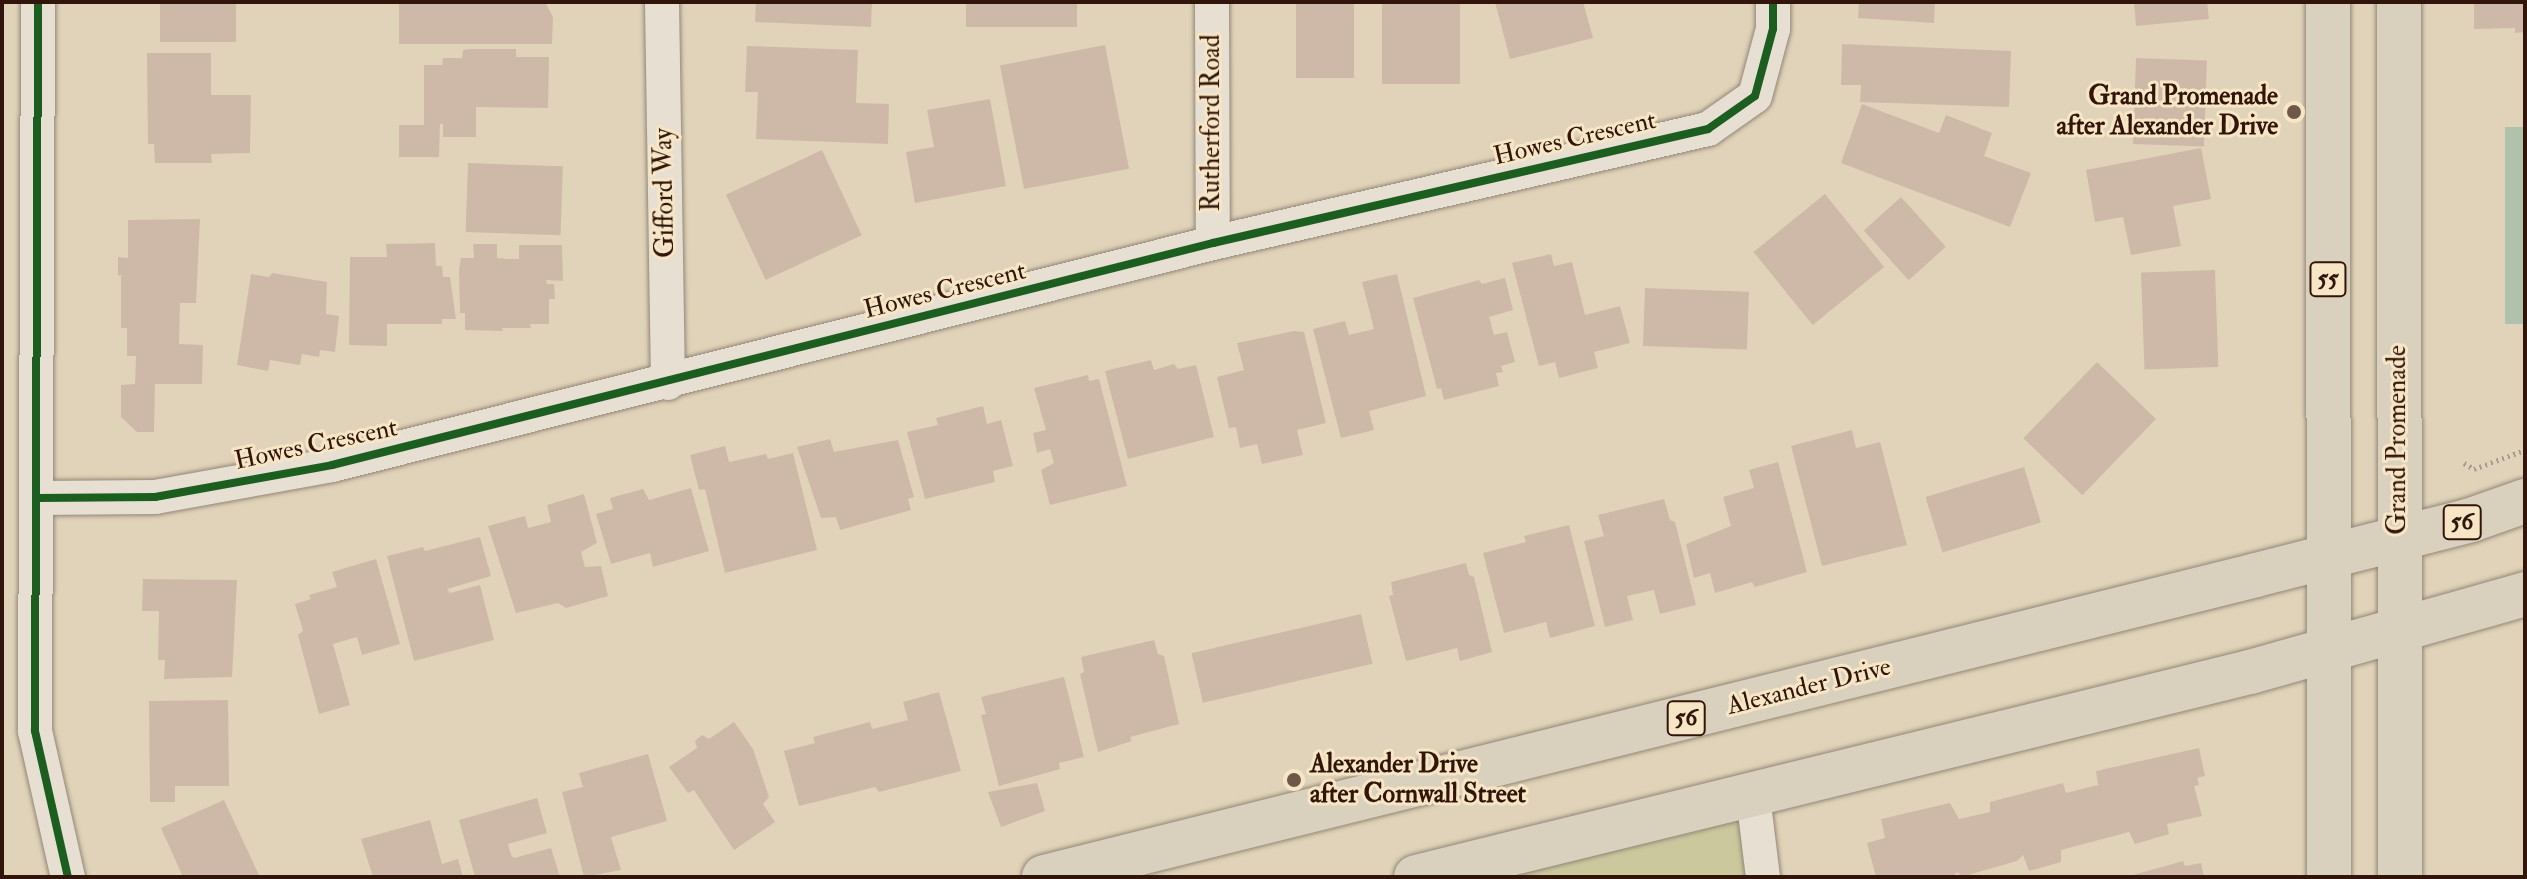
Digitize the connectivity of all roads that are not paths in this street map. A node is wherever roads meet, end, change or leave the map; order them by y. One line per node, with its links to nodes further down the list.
1 (38, 2): 9 (street)
2 (662, 2): 8 (street, Gifford Way)
3 (1212, 2): 7 (street, Rutherford Road)
4 (1773, 2): 7 (street, Howes Crescent)
5 (2328, 2): 12 (main road, 55)
6 (2399, 2): 11 (main road, Grand Promenade)
7 (1213, 243): 8 (street, Howes Crescent)
8 (668, 383): 9 (street, Howes Crescent)
9 (38, 498): 18 (street)
10 (2525, 501): 11 (main road, Alexander Drive / 56)
11 (2398, 539): 12 (main road, Alexander Drive / 56); 14 (main road, Grand Promenade)
12 (2328, 556): 15 (main road, 55); 17 (main road, Alexander Drive / 56)
13 (2525, 594): 14 (main road)
14 (2398, 633): 15 (main road); 23 (main road, Grand Promenade)
15 (2328, 651): 16 (main road); 22 (main road, 55)
16 (1753, 796): 20 (main road); 21 (street)
17 (1130, 867): 19 (main road, Alexander Drive / 56)
18 (68, 877)
19 (1044, 877)
20 (1416, 877)
21 (1763, 877)
22 (2329, 877)
23 (2400, 877)

